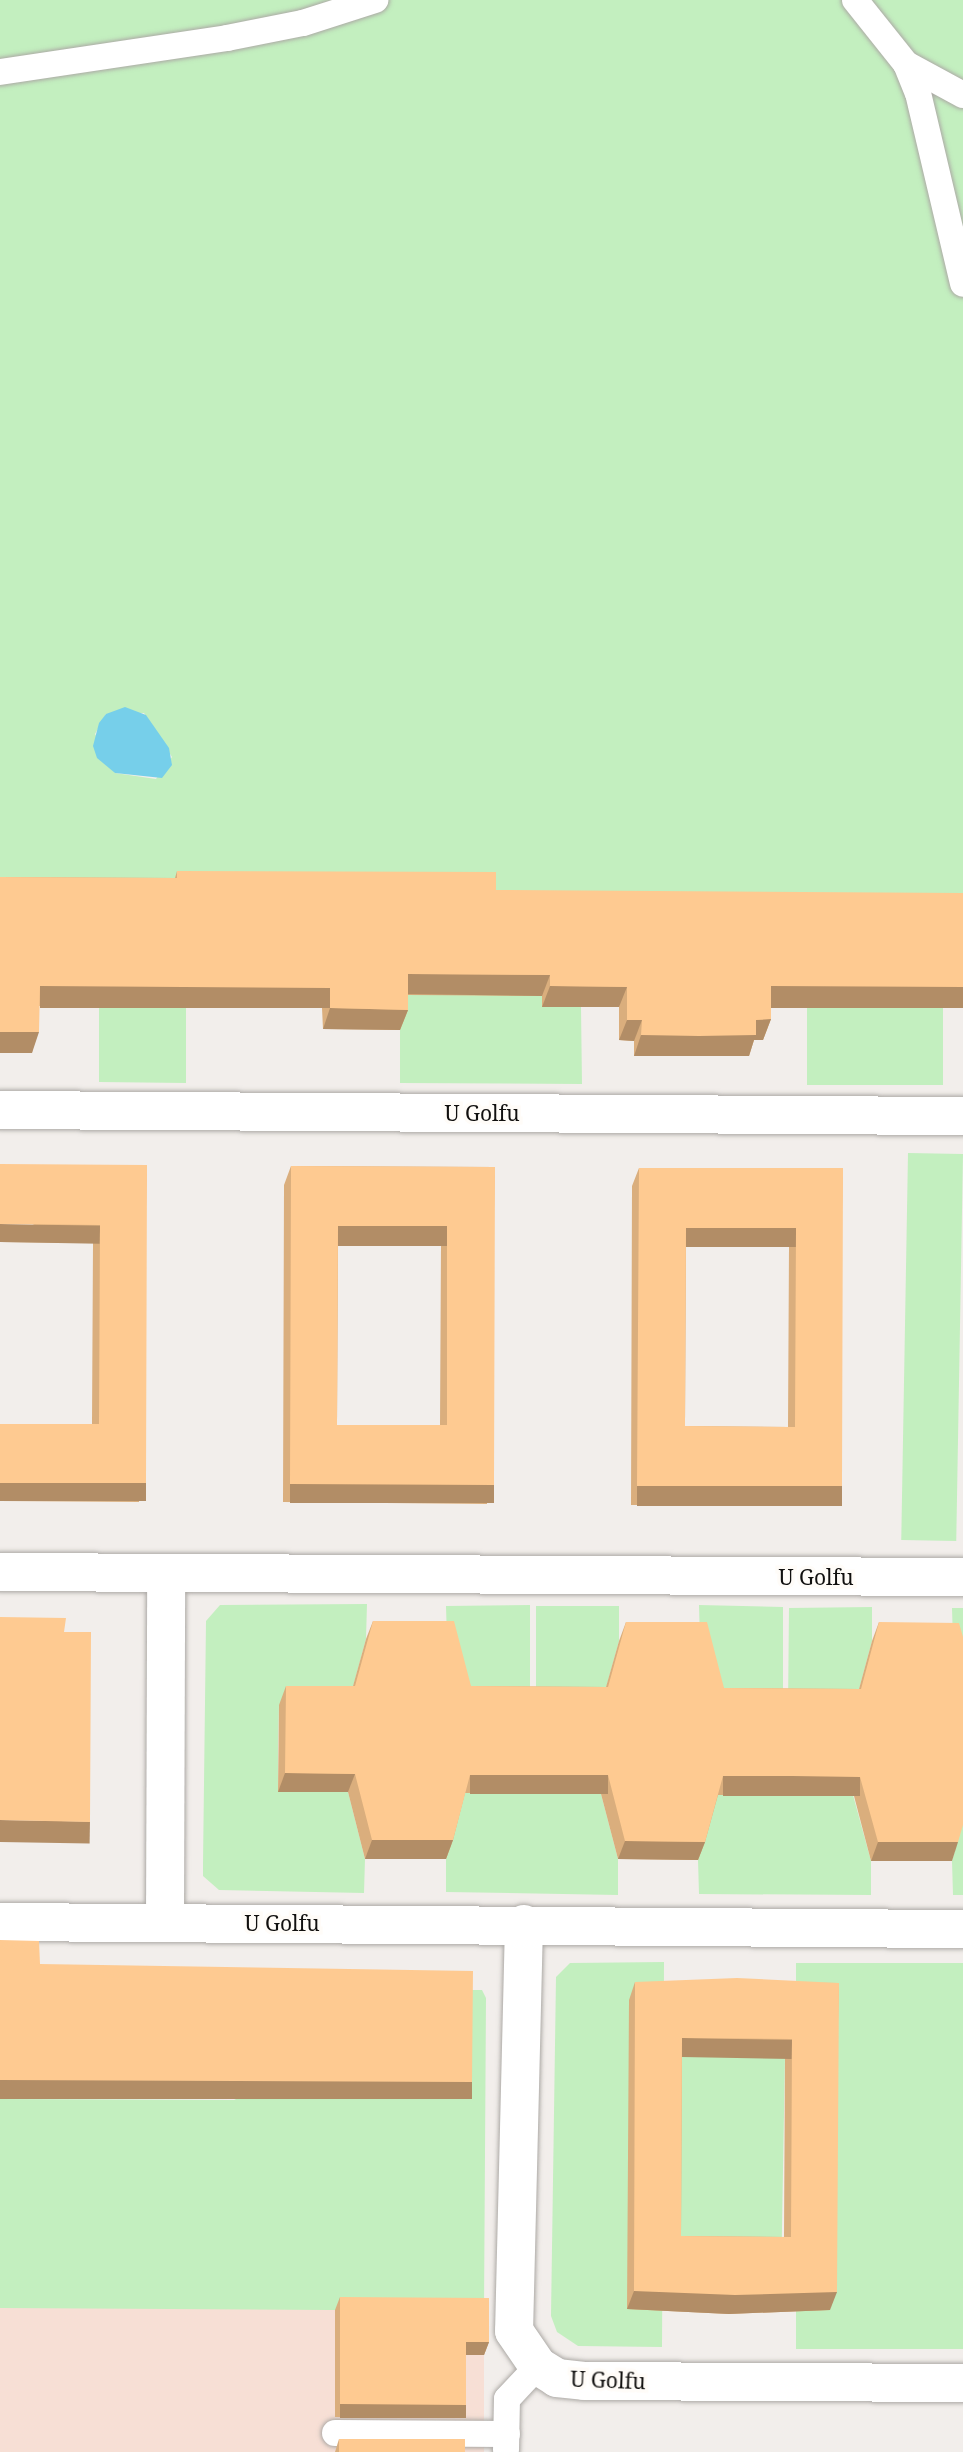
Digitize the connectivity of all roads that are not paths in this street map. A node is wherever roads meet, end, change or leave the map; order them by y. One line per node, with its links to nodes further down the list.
1 (375, 0): 4 (lane)
2 (855, 0): 3 (lane)
3 (906, 64): 5 (lane); 6 (lane)
4 (0, 72)
5 (963, 95)
6 (963, 284)
7 (0, 1110): 8 (street, U Golfu)
8 (963, 1116)
9 (0, 1572): 10 (street, U Golfu)
10 (166, 1574): 11 (street, U Golfu); 13 (street)
11 (963, 1577)
12 (0, 1922): 13 (street, U Golfu)
13 (165, 1922): 14 (street, U Golfu)
14 (524, 1924): 15 (street, U Golfu); 16 (street)
15 (963, 1929)
16 (538, 2366): 17 (street, U Golfu); 19 (lane)
17 (963, 2383)
18 (335, 2433): 19 (lane)
19 (507, 2443)

